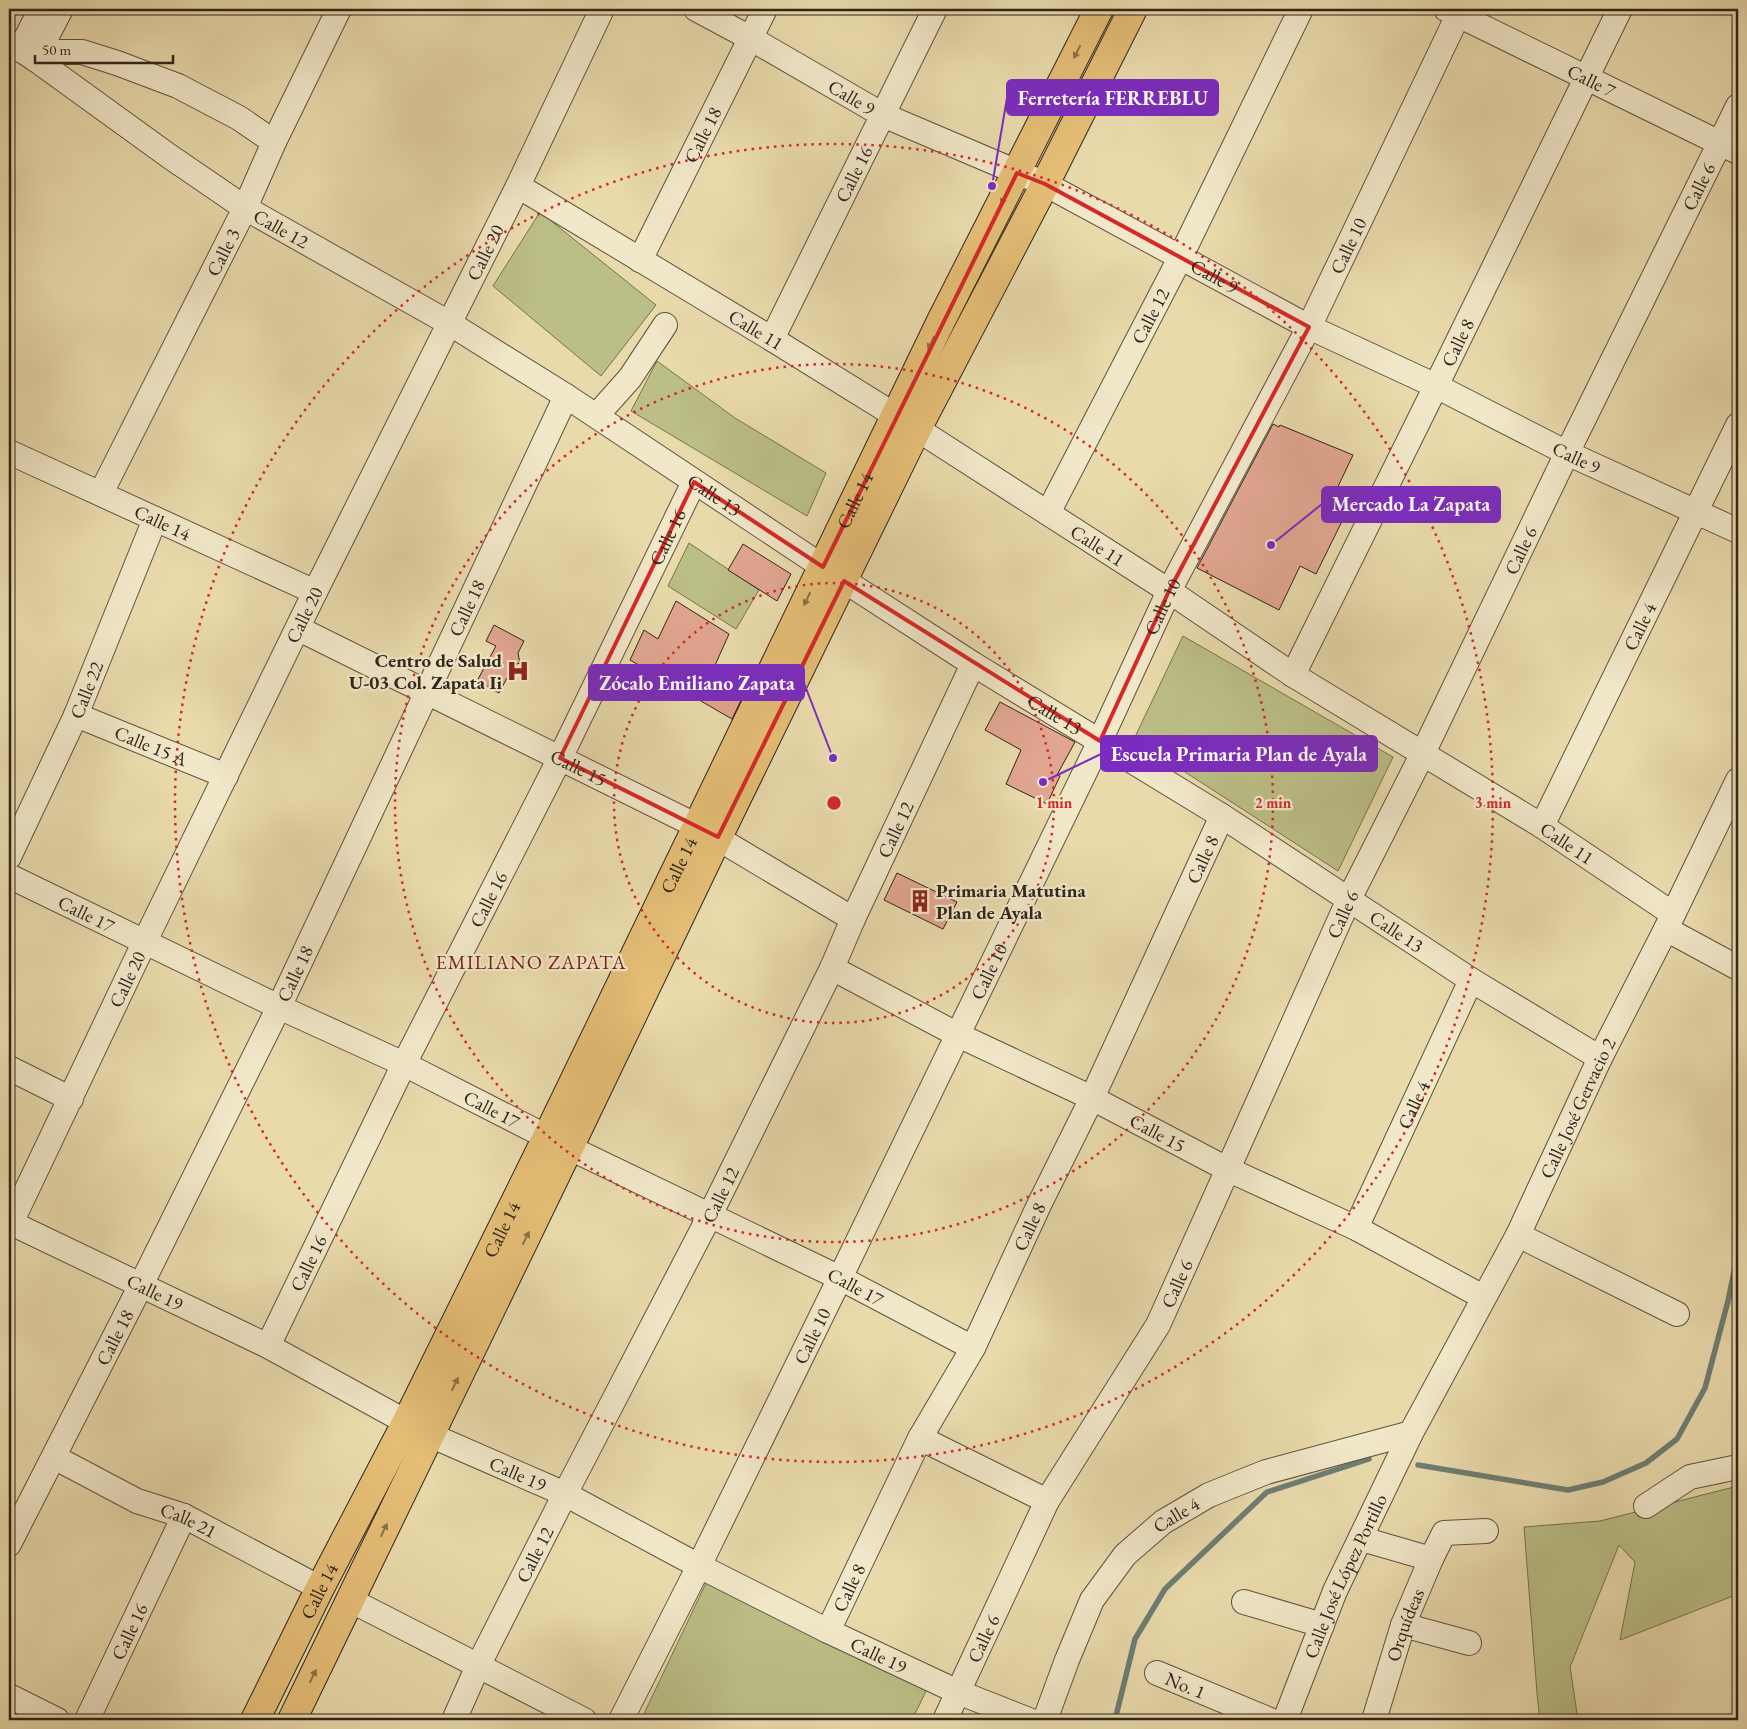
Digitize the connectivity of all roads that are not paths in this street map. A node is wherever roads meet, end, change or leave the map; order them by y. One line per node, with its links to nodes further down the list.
1 (41, 9): 14 (street)
2 (61, 9): 14 (street)
3 (339, 9): 18 (street, Calle 3)
4 (602, 9): 22 (street, Calle 20)
5 (696, 9): 13 (street, Calle 9)
6 (765, 9): 13 (street, Calle 18)
7 (935, 9): 17 (street, Calle 16)
8 (1099, 9): 20 (main road, Calle 14, one-way to 20)
9 (1133, 9): 21 (main road, Calle 14)
10 (1302, 9): 24 (street, Calle 12)
11 (1620, 9): 15 (street, Calle 8)
12 (1455, 11): 15 (street, Calle 7); 28 (street, Calle 10)
13 (750, 38): 17 (street, Calle 9); 25 (street, Calle 18)
14 (21, 50): 18 (street); 23 (street, Calle 12)
15 (1586, 78): 19 (street, Calle 7); 30 (street, Calle 8)
16 (1738, 106): 19 (street, Calle 6)
17 (883, 115): 20 (street, Calle 9); 29 (street, Calle 16)
18 (274, 142): 23 (street, Calle 3)
19 (1729, 148): 35 (street, Calle 6)
20 (1016, 173): 21 (street, Calle 9); 33 (main road, Calle 14, one-way to 33)
21 (1045, 184): 24 (street, Calle 9); 33 (main road, Calle 14)
22 (518, 186): 25 (street, Calle 11); 26 (street, Calle 20)
23 (245, 208): 26 (street, Calle 12); 38 (street, Calle 3)
24 (1180, 258): 28 (street, Calle 9); 40 (street, Calle 12)
25 (640, 260): 29 (street, Calle 11)
26 (449, 323): 31 (street, Calle 12); 45 (street, Calle 20)
27 (665, 325): 32 (street)
28 (1309, 327): 30 (street, Calle 9); 44 (street, Calle 10)
29 (772, 339): 33 (street, Calle 11)
30 (1436, 386): 35 (street, Calle 9); 48 (street, Calle 8)
31 (566, 396): 32 (street, Calle 13); 49 (street, Calle 18)
32 (597, 416): 37 (street, Calle 13)
33 (906, 423): 40 (street, Calle 11); 43 (main road, Calle 14)
34 (1738, 425): 39 (street, Calle 4)
35 (1567, 452): 39 (street, Calle 9); 52 (street, Calle 6)
36 (10, 455): 38 (street, Calle 14)
37 (694, 482): 43 (street, Calle 13); 53 (street, Calle 16)
38 (100, 493): 41 (street, Calle 14)
39 (1696, 512): 42 (street, Calle 9); 57 (street, Calle 4)
40 (1048, 513): 44 (street, Calle 11)
41 (155, 519): 45 (street, Calle 14); 50 (street, Calle 22)
42 (1738, 532)
43 (834, 574): 47 (street, Calle 13); 58 (main road, Calle 14)
44 (1169, 591): 48 (street, Calle 11); 51 (street, Calle 10)
45 (315, 592): 46 (street, Calle 20)
46 (299, 628): 49 (street, Calle 15); 54 (street, Calle 20)
47 (973, 664): 51 (street, Calle 13); 62 (street, Calle 12)
48 (1293, 675): 52 (street, Calle 11)
49 (426, 692): 53 (street, Calle 15); 68 (street, Calle 18)
50 (76, 715): 54 (street, Calle 15 A); 59 (street, Calle 22)
51 (1100, 741): 56 (street, Calle 13); 69 (street, Calle 10)
52 (1423, 753): 57 (street, Calle 11); 61 (street, Calle 6)
53 (560, 758): 58 (street, Calle 15); 71 (street, Calle 16)
54 (226, 776): 64 (street, Calle 20)
55 (1738, 780): 63 (street, Calle José Gervacio 2)
56 (1222, 816): 61 (street, Calle 13); 73 (street, Calle 8)
57 (1542, 826): 63 (street, Calle 11)
58 (708, 831): 62 (street, Calle 15); 75 (main road, Calle 14)
59 (9, 857)
60 (9, 876): 64 (street, Calle 17)
61 (1349, 899): 67 (street, Calle 13); 76 (street, Calle 6)
62 (853, 919): 65 (street, Calle 12)
63 (1670, 921): 66 (street, Calle 11); 70 (street, Calle José Gervacio 2)
64 (145, 941): 68 (street, Calle 17); 74 (street, Calle 20)
65 (832, 968): 69 (street, Calle 15); 77 (street, Calle 12)
66 (1738, 968)
67 (1471, 980): 70 (street, Calle 13); 79 (street, Calle 4)
68 (279, 1007): 71 (street, Calle 17); 82 (street, Calle 18)
69 (958, 1036): 73 (street, Calle 15); 81 (street, Calle 10)
70 (1600, 1058): 80 (street, Calle José Gervacio 2)
71 (404, 1064): 75 (street, Calle 17); 85 (street, Calle 16)
72 (9, 1068): 74 (street)
73 (1092, 1098): 76 (street, Calle 15); 86 (street, Calle 8)
74 (71, 1099): 78 (street, Calle 20)
75 (558, 1143): 77 (street, Calle 17); 87 (main road, Calle 14); 89 (main road, Calle 14, one-way to 75)
76 (1227, 1169): 79 (street, Calle 15); 94 (street, Calle 6)
77 (710, 1215): 81 (street, Calle 17); 93 (street, Calle 12)
78 (10, 1222): 82 (street, Calle 19)
79 (1356, 1228): 83 (street, Calle 15)
80 (1518, 1235): 83 (street, Calle José Gervacio 2); 84 (street)
81 (840, 1278): 86 (street, Calle 17); 101 (street, Calle 10)
82 (141, 1285): 85 (street, Calle 19); 91 (street, Calle 18)
83 (1483, 1298): 88 (street, Calle José Gervacio 2)
84 (1677, 1314)
85 (268, 1346): 87 (street, Calle 19)
86 (973, 1348): 90 (street, Calle 8)
87 (406, 1423): 89 (street, Calle 19); 102 (main road, Calle 14)
88 (1411, 1434): 98 (street, Calle José López Portillo); 122 (street, Calle 4)
89 (430, 1435): 93 (street, Calle 19); 103 (main road, Calle 14, one-way to 89)
90 (920, 1438): 94 (street); 107 (street, Calle 8)
91 (54, 1457): 96 (street, Calle 21); 99 (street, Calle 18)
92 (1738, 1466): 95 (street)
93 (565, 1494): 101 (street, Calle 19); 109 (street, Calle 12)
94 (1047, 1501): 111 (street, Calle 6)
95 (1646, 1506)
96 (184, 1516): 102 (street, Calle 21); 114 (street, Calle 16)
97 (1486, 1531): 100 (street, Orquídeas)
98 (1362, 1539): 100 (street); 106 (street, Calle José López Portillo)
99 (9, 1544)
100 (1431, 1559): 105 (street, Orquídeas)
101 (699, 1566): 107 (street, Calle 19); 119 (street, Calle 10)
102 (320, 1588): 115 (main road, Calle 14)
103 (350, 1600): 109 (street); 116 (main road, Calle 14, one-way to 103)
104 (1244, 1602): 106 (street)
105 (1403, 1625): 108 (street); 125 (street, Orquídeas)
106 (1322, 1626): 124 (street, Calle José López Portillo)
107 (828, 1631): 111 (street, Calle 19)
108 (1469, 1643)
109 (478, 1666): 117 (street, Calle 12); 118 (street)
110 (1157, 1673): 123 (street, No. 1)
111 (958, 1692): 120 (street, Calle 6); 121 (street, Calle 19)
112 (9, 1696): 113 (street)
113 (57, 1720)
114 (87, 1720)
115 (255, 1720)
116 (292, 1720)
117 (454, 1720)
118 (584, 1720)
119 (621, 1720)
120 (945, 1720)
121 (1029, 1720)
122 (1045, 1720)
123 (1270, 1720)
124 (1285, 1720)
125 (1374, 1720)

